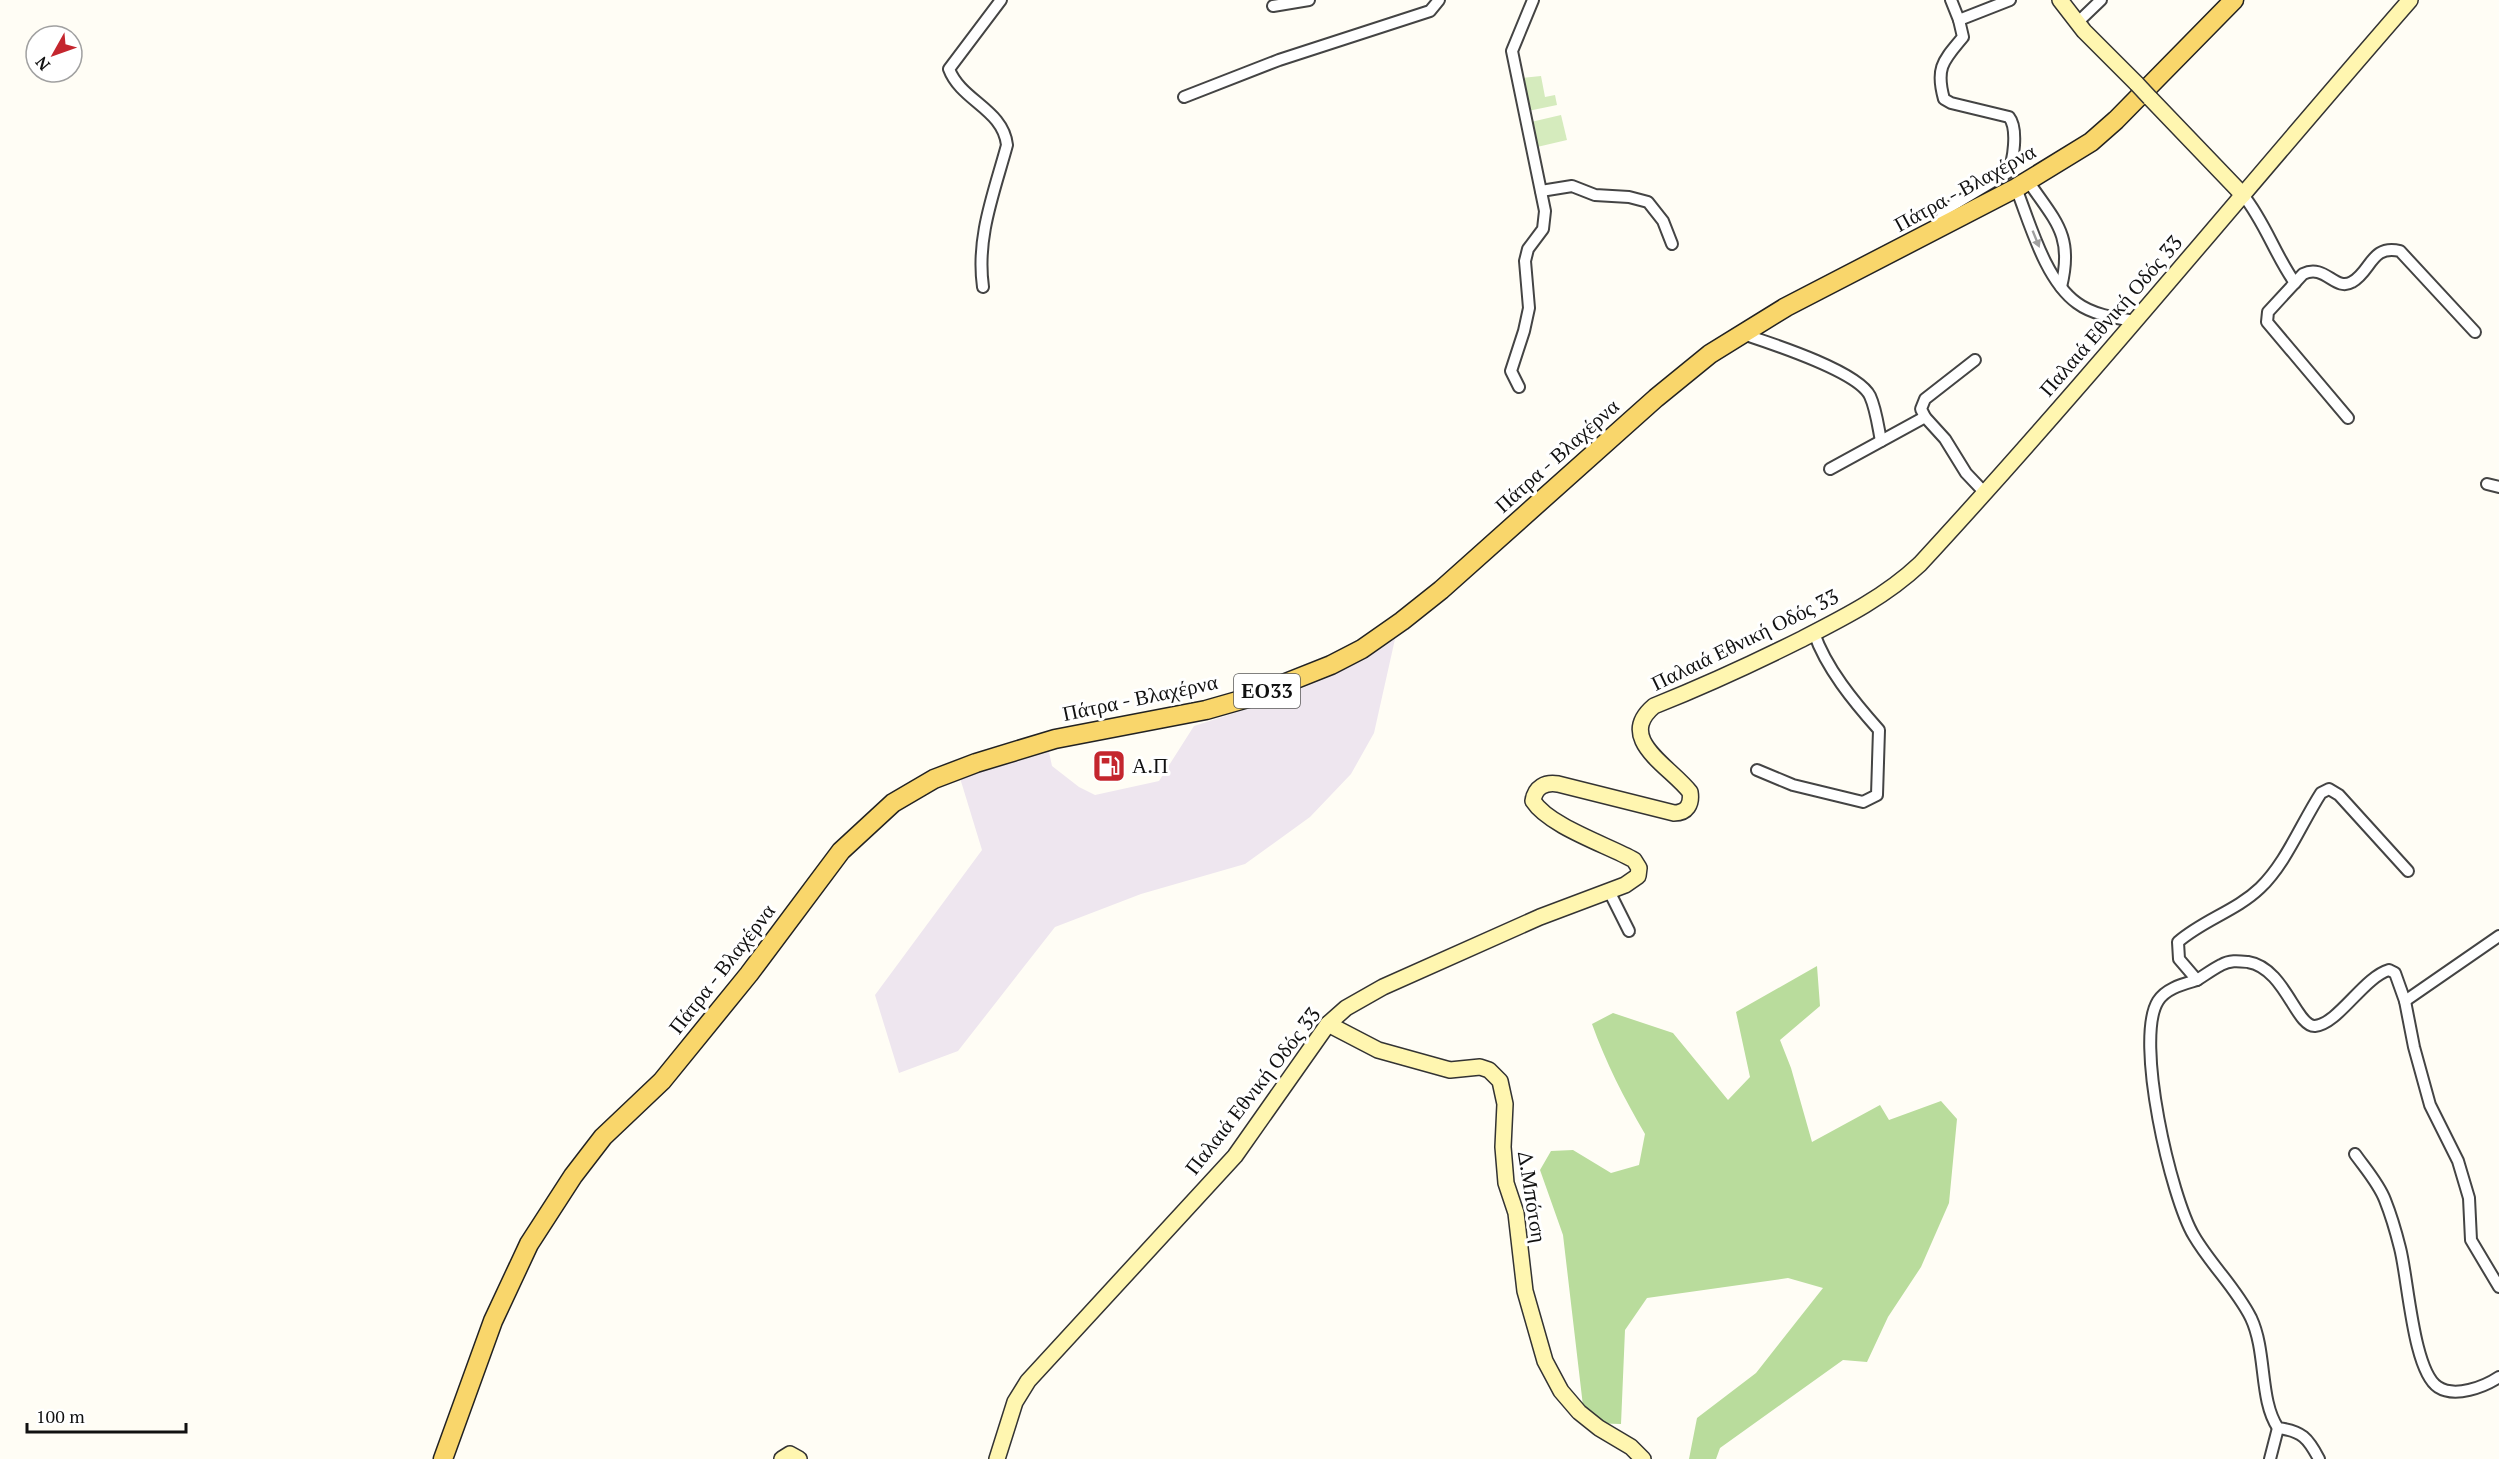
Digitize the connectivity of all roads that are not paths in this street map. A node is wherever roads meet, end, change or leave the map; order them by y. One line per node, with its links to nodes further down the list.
1 (1001, 0): 21 (street)
2 (1310, 0): 11 (street)
3 (1438, 0): 14 (street)
4 (1533, 0): 16 (street)
5 (1951, 0): 12 (street)
6 (2010, 0): 12 (street)
7 (2060, 0): 13 (main road)
8 (2101, 0): 13 (street)
9 (2234, 0): 15 (main road, Πάτρα - Βλαχέρνα / ΕΟ33)
10 (2410, 0): 17 (main road, Παλαιά Εθνική Οδός 33)
11 (1273, 6)
12 (1959, 20): 18 (street)
13 (2077, 23): 17 (main road, bridge)
14 (1184, 97)
15 (2022, 185): 18 (main road, Πάτρα - Βλαχέρνα / ΕΟ33); 22 (street, one-way to 22); 22 (street)
16 (1541, 191): 19 (street); 27 (street)
17 (2243, 195): 20 (street); 23 (main road, Παλαιά Εθνική Οδός 33)
18 (1936, 231): 25 (main road, Πάτρα - Βλαχέρνα / ΕΟ33)
19 (1672, 244)
20 (2295, 283): 24 (street); 29 (street)
21 (983, 287)
22 (2061, 287): 23 (street)
23 (2135, 321): 34 (main road, Παλαιά Εθνική Οδός 33)
24 (2475, 332)
25 (1743, 333): 30 (street); 48 (main road, Πάτρα - Βλαχέρνα / ΕΟ33)
26 (1975, 360): 28 (street)
27 (1519, 387)
28 (1925, 417): 30 (street); 34 (street)
29 (2348, 418)
30 (1881, 441): 31 (street)
31 (1830, 469)
32 (2487, 484): 33 (street)
33 (2499, 487)
34 (1985, 493): 35 (main road, Παλαιά Εθνική Οδός 33)
35 (1814, 633): 36 (street); 38 (main road, Παλαιά Εθνική Οδός 33)
36 (1757, 770)
37 (2408, 872): 41 (street)
38 (1609, 891): 39 (street); 43 (main road, Παλαιά Εθνική Οδός 33)
39 (1629, 931)
40 (2499, 936): 42 (street)
41 (2197, 980): 42 (street); 47 (street)
42 (2405, 1001): 45 (street)
43 (1328, 1024): 51 (main road, Παλαιά Εθνική Οδός 33); 52 (main road, Δ.Μπότση)
44 (2355, 1154): 46 (street)
45 (2499, 1287)
46 (2499, 1377)
47 (2278, 1428): 53 (street); 54 (street)
48 (443, 1459)
49 (782, 1459): 50 (main road)
50 (799, 1459)
51 (997, 1459)
52 (1643, 1459)
53 (2270, 1459)
54 (2319, 1459)

